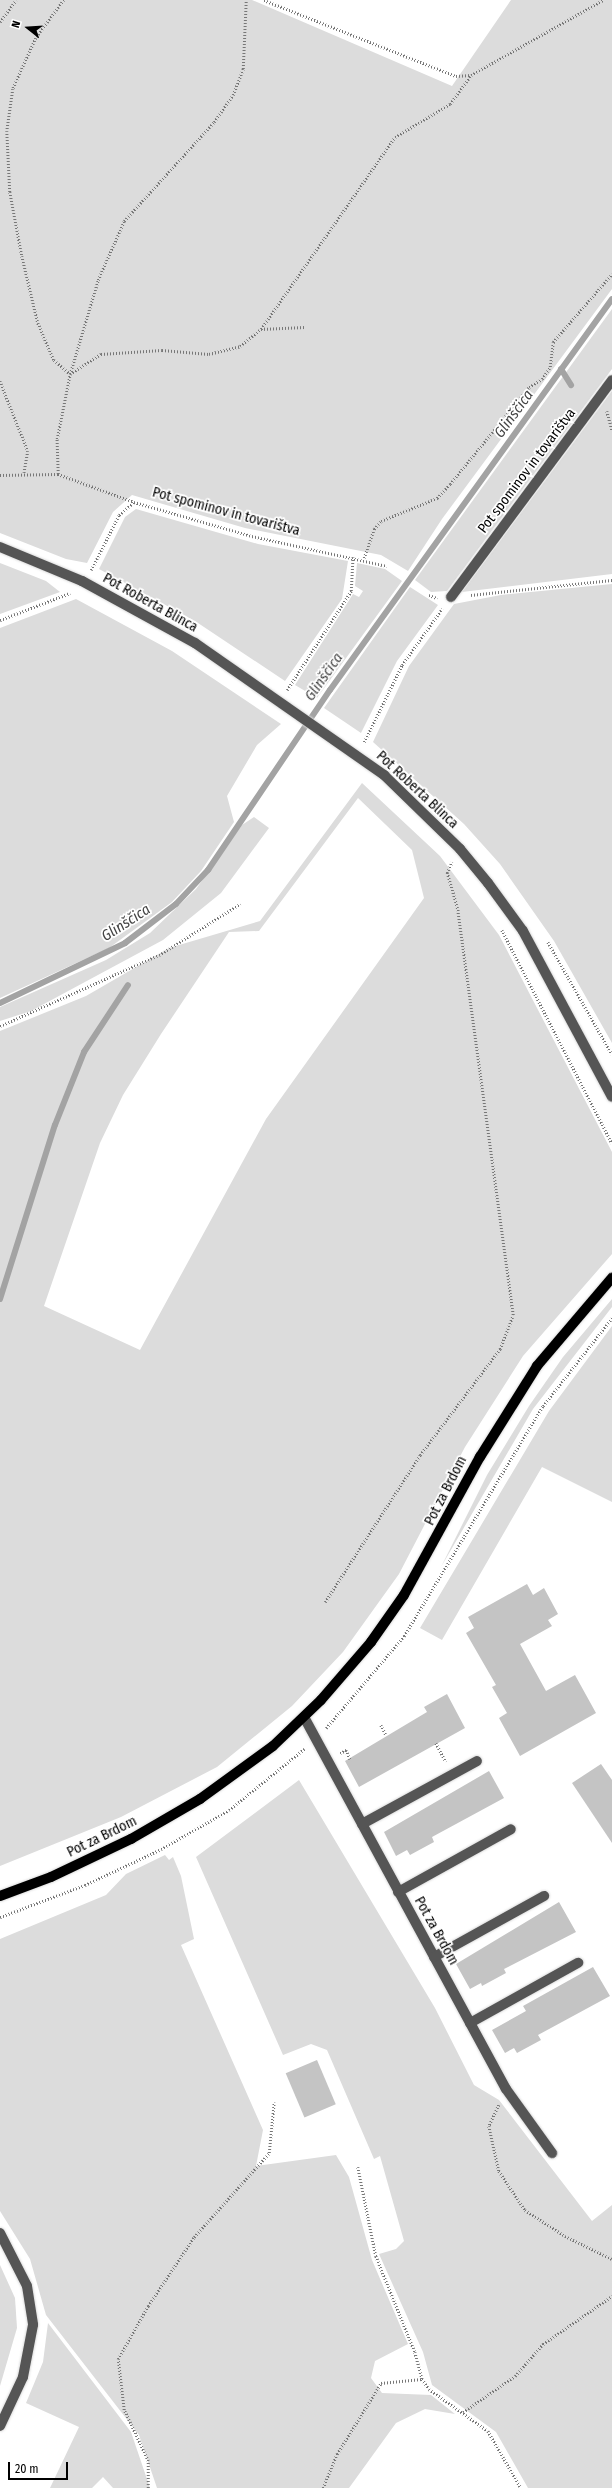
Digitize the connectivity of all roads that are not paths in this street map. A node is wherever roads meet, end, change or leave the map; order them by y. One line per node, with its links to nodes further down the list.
1 (612, 380): 3 (street, Pot spominov in tovarištva)
2 (0, 547): 4 (street, Pot Roberta Blinca)
3 (451, 597)
4 (612, 1097)
5 (612, 1278): 6 (main road, Pot za Brdom)
6 (304, 1717): 8 (street, Pot za Brdom); 11 (main road, Pot za Brdom)
7 (477, 1761): 8 (street)
8 (362, 1824): 10 (street, Pot za Brdom)
9 (511, 1829): 10 (street)
10 (398, 1892): 13 (street, Pot za Brdom)
11 (0, 1896)
12 (544, 1896): 13 (street)
13 (434, 1957): 15 (street, Pot za Brdom)
14 (578, 1964): 15 (street)
15 (470, 2023): 16 (street, Pot za Brdom)
16 (552, 2153)
17 (0, 2233): 18 (street)
18 (0, 2426)

